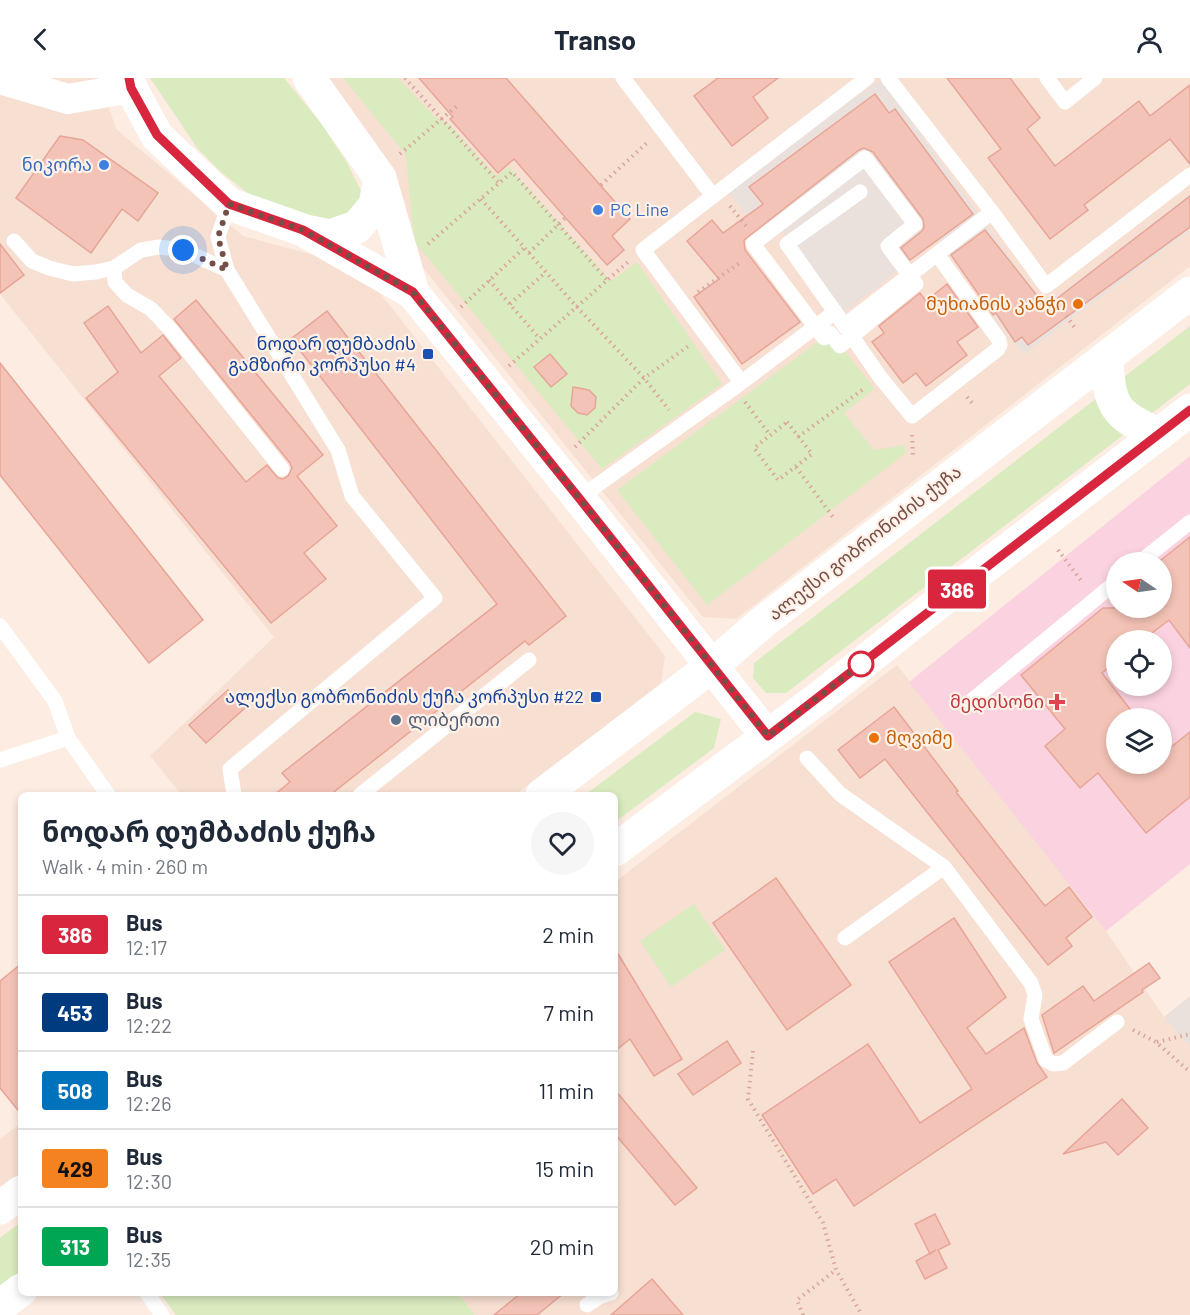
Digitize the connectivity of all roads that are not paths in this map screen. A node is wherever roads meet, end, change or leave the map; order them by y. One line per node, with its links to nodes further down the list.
1 (309, 78): 9 (main road)
2 (867, 78): 12 (lane)
3 (888, 78): 14 (lane)
4 (1047, 78): 5 (lane)
5 (1095, 78)
6 (0, 79): 8 (street)
7 (631, 81): 12 (lane)
8 (130, 83): 13 (main road)
9 (390, 166): 15 (main road); 21 (main road)
10 (1190, 175): 14 (lane)
11 (860, 192): 23 (lane)
12 (716, 193): 27 (lane)
13 (229, 204): 15 (main road); 19 (lane)
14 (992, 212): 17 (lane)
15 (303, 230): 21 (main road)
16 (14, 241): 18 (lane)
17 (937, 254): 20 (lane); 25 (lane)
18 (114, 268): 19 (lane); 30 (lane)
19 (227, 270): 44 (lane)
20 (909, 275): 24 (lane); 25 (lane)
21 (413, 292): 31 (main road)
22 (1190, 292): 26 (main road, ალექსი გობრონიძის ქუჩა)
23 (835, 312): 24 (lane); 25 (lane)
24 (815, 326): 25 (lane); 27 (lane)
25 (849, 330)
26 (1107, 358): 29 (main road); 37 (main road, ალექსი გობრონიძის ქუჩა)
27 (737, 385): 31 (lane)
28 (1190, 410): 29 (main road)
29 (1159, 434): 39 (main road)
30 (282, 469)
31 (579, 498): 37 (main road)
32 (1190, 522): 33 (lane)
33 (1152, 552)
34 (1106, 590): 38 (lane)
35 (0, 626): 40 (lane)
36 (529, 660): 45 (lane)
37 (712, 666): 39 (main road); 46 (main road, ალექსი გობრონიძის ქუჩა)
38 (970, 702)
39 (768, 736): 47 (main road)
40 (68, 738): 42 (lane); 43 (lane)
41 (807, 758): 48 (lane)
42 (0, 760)
43 (106, 792)
44 (234, 792)
45 (364, 792)
46 (546, 792)
47 (618, 848)
48 (944, 867): 49 (lane); 50 (lane)
49 (845, 938)
50 (1117, 1022)
51 (18, 1194): 52 (main road)
52 (0, 1208)
53 (18, 1292): 57 (main road)
54 (149, 1296): 58 (lane)
55 (603, 1296): 56 (lane)
56 (587, 1305)
57 (0, 1306)
58 (162, 1315)

